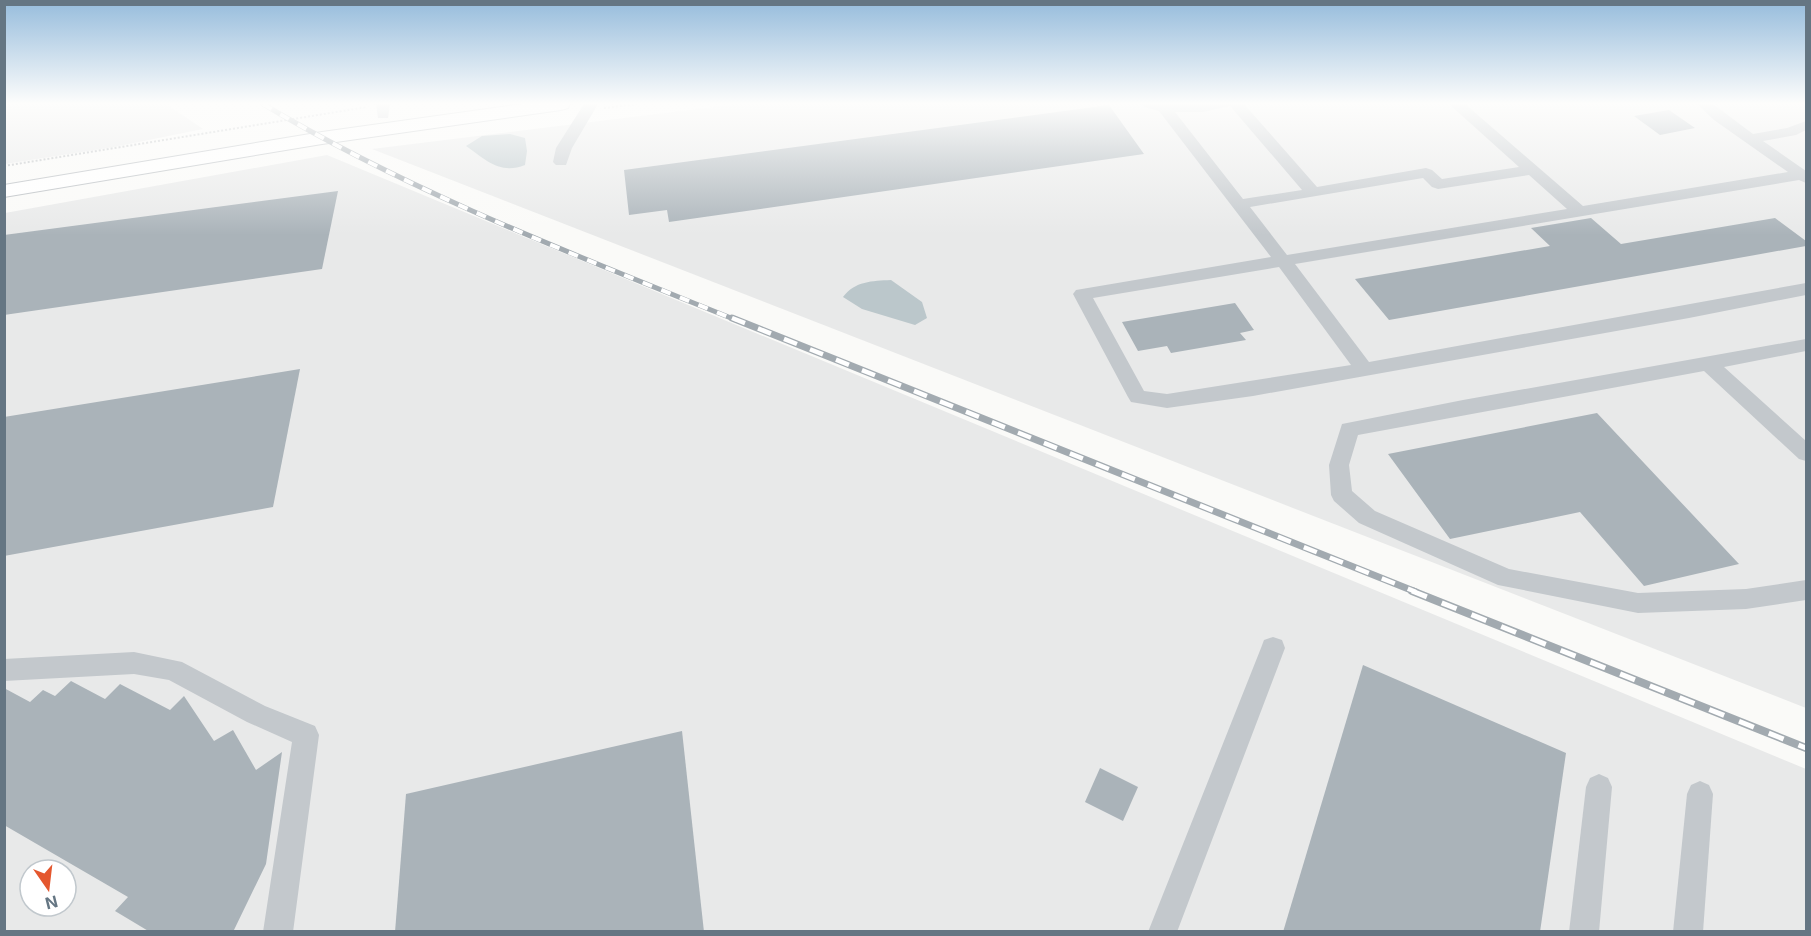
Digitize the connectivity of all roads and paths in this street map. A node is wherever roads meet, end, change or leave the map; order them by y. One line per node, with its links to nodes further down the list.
1 (124, 148): 10 (path)
2 (165, 148): 12 (main road)
3 (264, 148): 14 (main road)
4 (564, 148): 9 (street)
5 (1191, 148): 16 (street)
6 (1273, 148): 15 (street)
7 (1506, 148): 11 (street)
8 (1762, 148): 13 (street)
9 (561, 162)
10 (4, 166)
11 (1532, 170): 15 (street); 17 (street)
12 (4, 177)
13 (1804, 177): 17 (street)
14 (4, 191)
15 (1312, 193): 16 (street)
16 (1239, 204): 18 (street)
17 (1578, 210): 18 (street)
18 (1283, 261): 22 (street); 22 (street)
19 (1806, 289): 22 (street)
20 (1806, 345): 21 (street)
21 (1709, 365): 23 (street); 24 (street)
22 (1365, 370)
23 (1806, 453)
24 (1806, 590)
25 (1273, 648): 30 (street)
26 (4, 670): 29 (street)
27 (1599, 787): 31 (street)
28 (1700, 794): 32 (street)
29 (278, 932)
30 (1162, 932)
31 (1584, 932)
32 (1688, 932)

